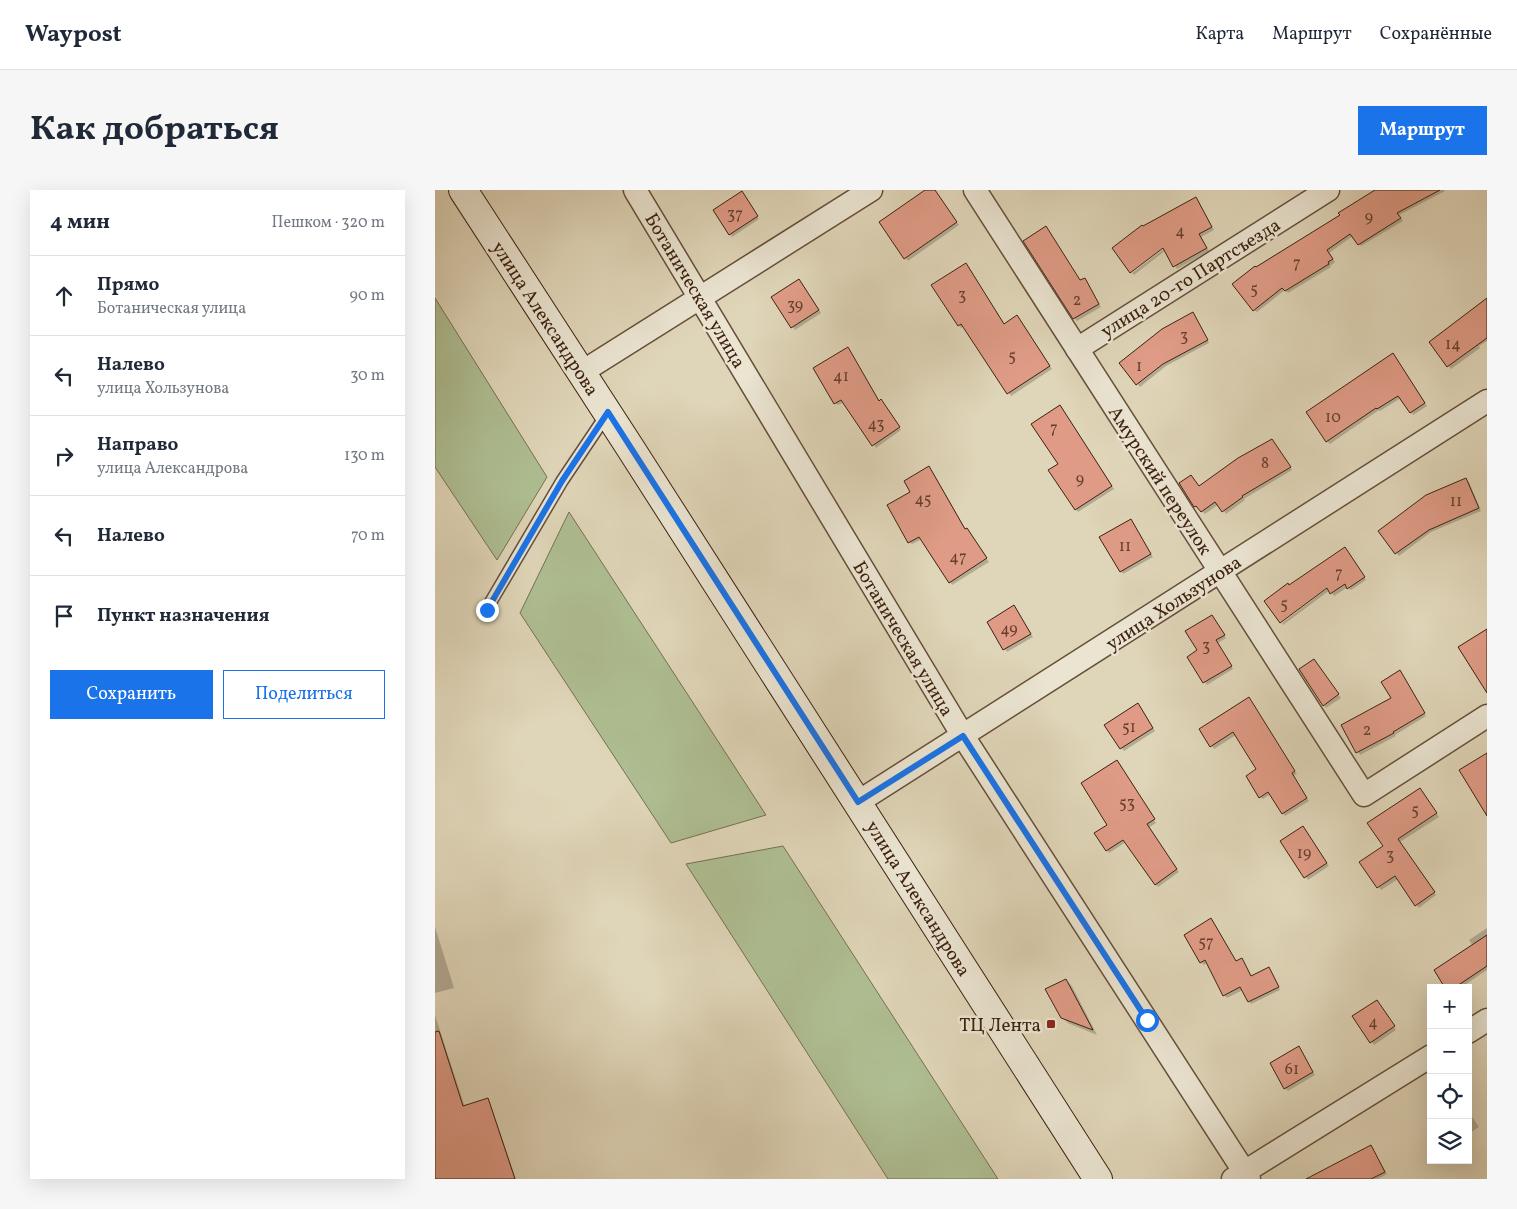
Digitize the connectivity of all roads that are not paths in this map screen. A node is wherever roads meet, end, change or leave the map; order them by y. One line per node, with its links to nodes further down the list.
1 (463, 190): 8 (main road, улица Александрова)
2 (635, 190): 6 (street, Ботаническая улица)
3 (871, 190): 6 (street)
4 (975, 190): 7 (street, Амурский переулок)
5 (1328, 190): 7 (street, улица 20-го Партсъезда)
6 (700, 298): 8 (street); 14 (street, Ботаническая улица)
7 (1077, 349): 11 (street, Амурский переулок)
8 (582, 372): 10 (main road, улица Александрова)
9 (1487, 401): 11 (street, улица Хользунова)
10 (608, 412): 12 (lane); 15 (main road, улица Александрова)
11 (1221, 572): 13 (street, Амурский переулок); 14 (street, улица Хользунова)
12 (487, 610)
13 (1487, 716)
14 (963, 736): 15 (street, улица Хользунова); 19 (street, Ботаническая улица)
15 (858, 802): 20 (main road, улица Александрова)
16 (1487, 1020): 17 (street)
17 (1472, 1029)
18 (1427, 1059): 19 (street)
19 (1242, 1177)
20 (1097, 1179)

